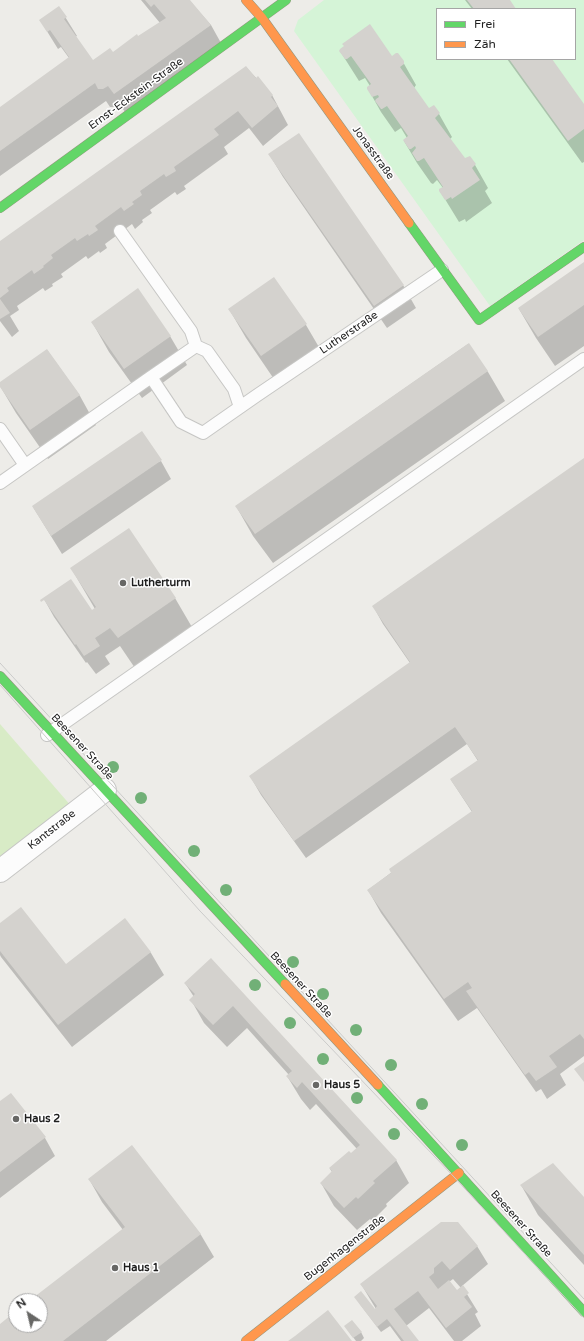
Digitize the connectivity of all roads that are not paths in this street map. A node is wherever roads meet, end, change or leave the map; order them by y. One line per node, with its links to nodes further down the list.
1 (246, 0): 3 (street, Jonasstraße)
2 (286, 0): 3 (street, Ernst-Eckstein-Straße)
3 (262, 18): 4 (street, Ernst-Eckstein-Straße); 7 (street, Jonasstraße)
4 (0, 208)
5 (120, 231): 8 (lane)
6 (584, 247): 7 (street, Jonasstraße)
7 (442, 270): 11 (lane, Lutherstraße)
8 (196, 346): 10 (lane); 11 (lane)
9 (584, 359): 16 (lane)
10 (151, 377): 11 (lane, Lutherstraße); 13 (lane)
11 (240, 407)
12 (0, 430): 13 (lane)
13 (25, 465): 14 (lane)
14 (0, 483)
15 (0, 676): 16 (street, Beesener Straße)
16 (48, 733): 17 (street, Beesener Straße)
17 (105, 790): 18 (street, Kantstraße); 19 (street, Beesener Straße)
18 (0, 871)
19 (459, 1174): 20 (street, Beesener Straße); 21 (street, Bugenhagenstraße)
20 (584, 1312)
21 (246, 1341)

